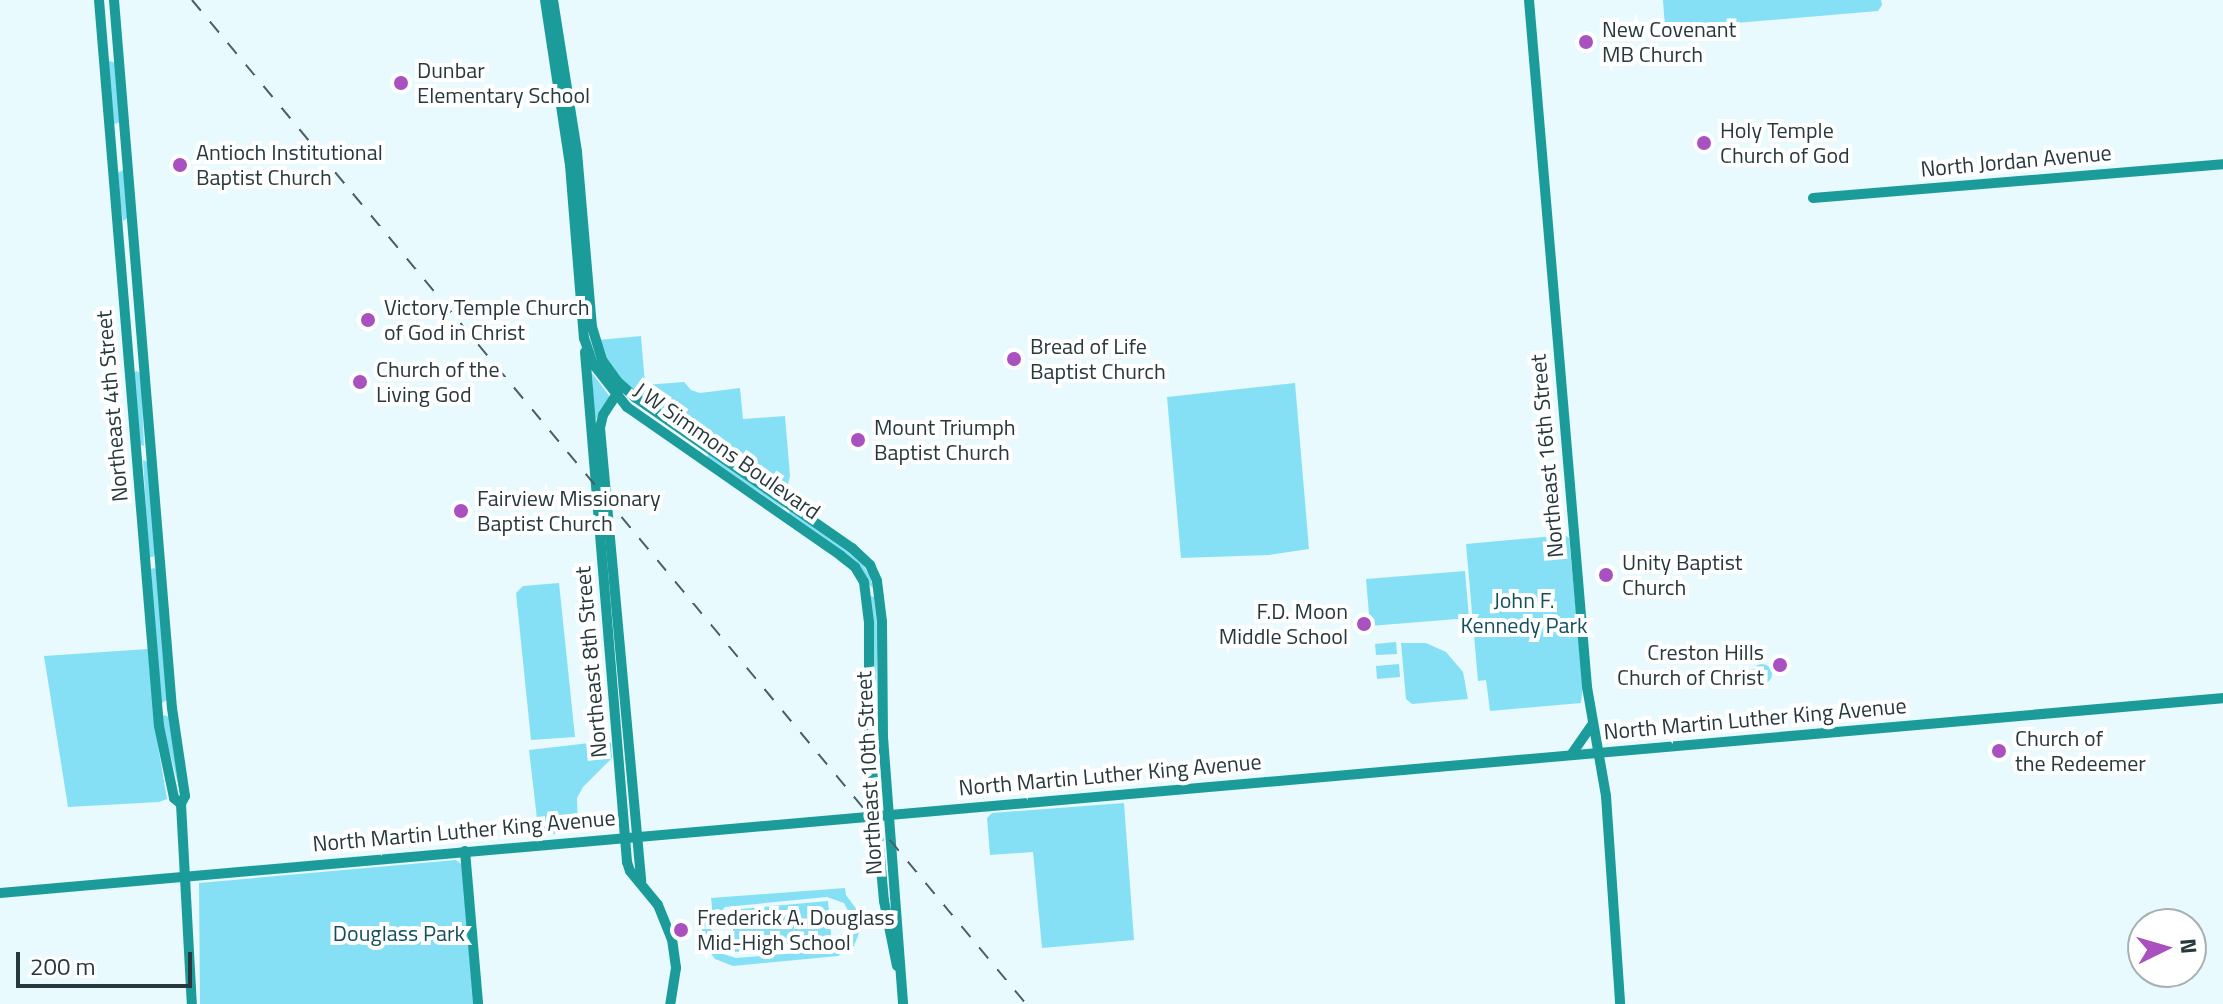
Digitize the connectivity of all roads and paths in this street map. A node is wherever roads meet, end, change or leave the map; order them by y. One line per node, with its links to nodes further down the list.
1 (99, 0): 11 (main road, Northeast 4th Street)
2 (114, 0): 10 (main road, Northeast 4th Street)
3 (545, 0): 8 (main road)
4 (553, 0): 8 (main road)
5 (1529, 0): 19 (main road, Northeast 16th Street)
6 (2223, 164): 7 (main road, North Jordan Avenue)
7 (1813, 198)
8 (585, 302): 9 (main road, J W Simmons Boulevard); 12 (main road, J W Simmons Boulevard)
9 (584, 338): 13 (main road, J W Simmons Boulevard); 25 (main road, Northeast 8th Street)
10 (144, 363): 11 (main road); 14 (main road, Northeast 4th Street)
11 (129, 365): 15 (main road, Northeast 4th Street)
12 (618, 382): 13 (main road, Northeast 8th Street); 16 (main road, J W Simmons Boulevard)
13 (616, 397): 17 (main road, J W Simmons Boulevard); 25 (main road, Northeast 8th Street)
14 (151, 453): 15 (main road); 22 (main road, Northeast 4th Street)
15 (136, 454): 22 (main road, Northeast 4th Street)
16 (870, 565): 23 (main road, Northeast 10th Street)
17 (858, 571): 24 (main road, Northeast 10th Street)
18 (2223, 698): 20 (main road, North Martin Luther King Avenue)
19 (1592, 725): 20 (main road, Northeast 16th Street); 21 (main road)
20 (1597, 752): 21 (main road, North Martin Luther King Avenue); 34 (main road, Northeast 16th Street)
21 (1571, 755): 23 (main road, North Martin Luther King Avenue)
22 (181, 804): 27 (main road, Northeast 4th Street)
23 (889, 815): 24 (main road, North Martin Luther King Avenue); 29 (main road, Northeast 10th Street)
24 (876, 816): 25 (main road, North Martin Luther King Avenue); 29 (main road, Northeast 10th Street)
25 (630, 837): 26 (main road, North Martin Luther King Avenue); 32 (main road, Northeast 8th Street)
26 (465, 851): 27 (main road, North Martin Luther King Avenue); 31 (main road)
27 (187, 876): 28 (main road, North Martin Luther King Avenue); 30 (main road, Northeast 4th Street)
28 (0, 893)
29 (901, 981): 33 (main road, Northeast 10th Street)
30 (192, 1004)
31 (478, 1004)
32 (670, 1004)
33 (903, 1004)
34 (1620, 1004)

